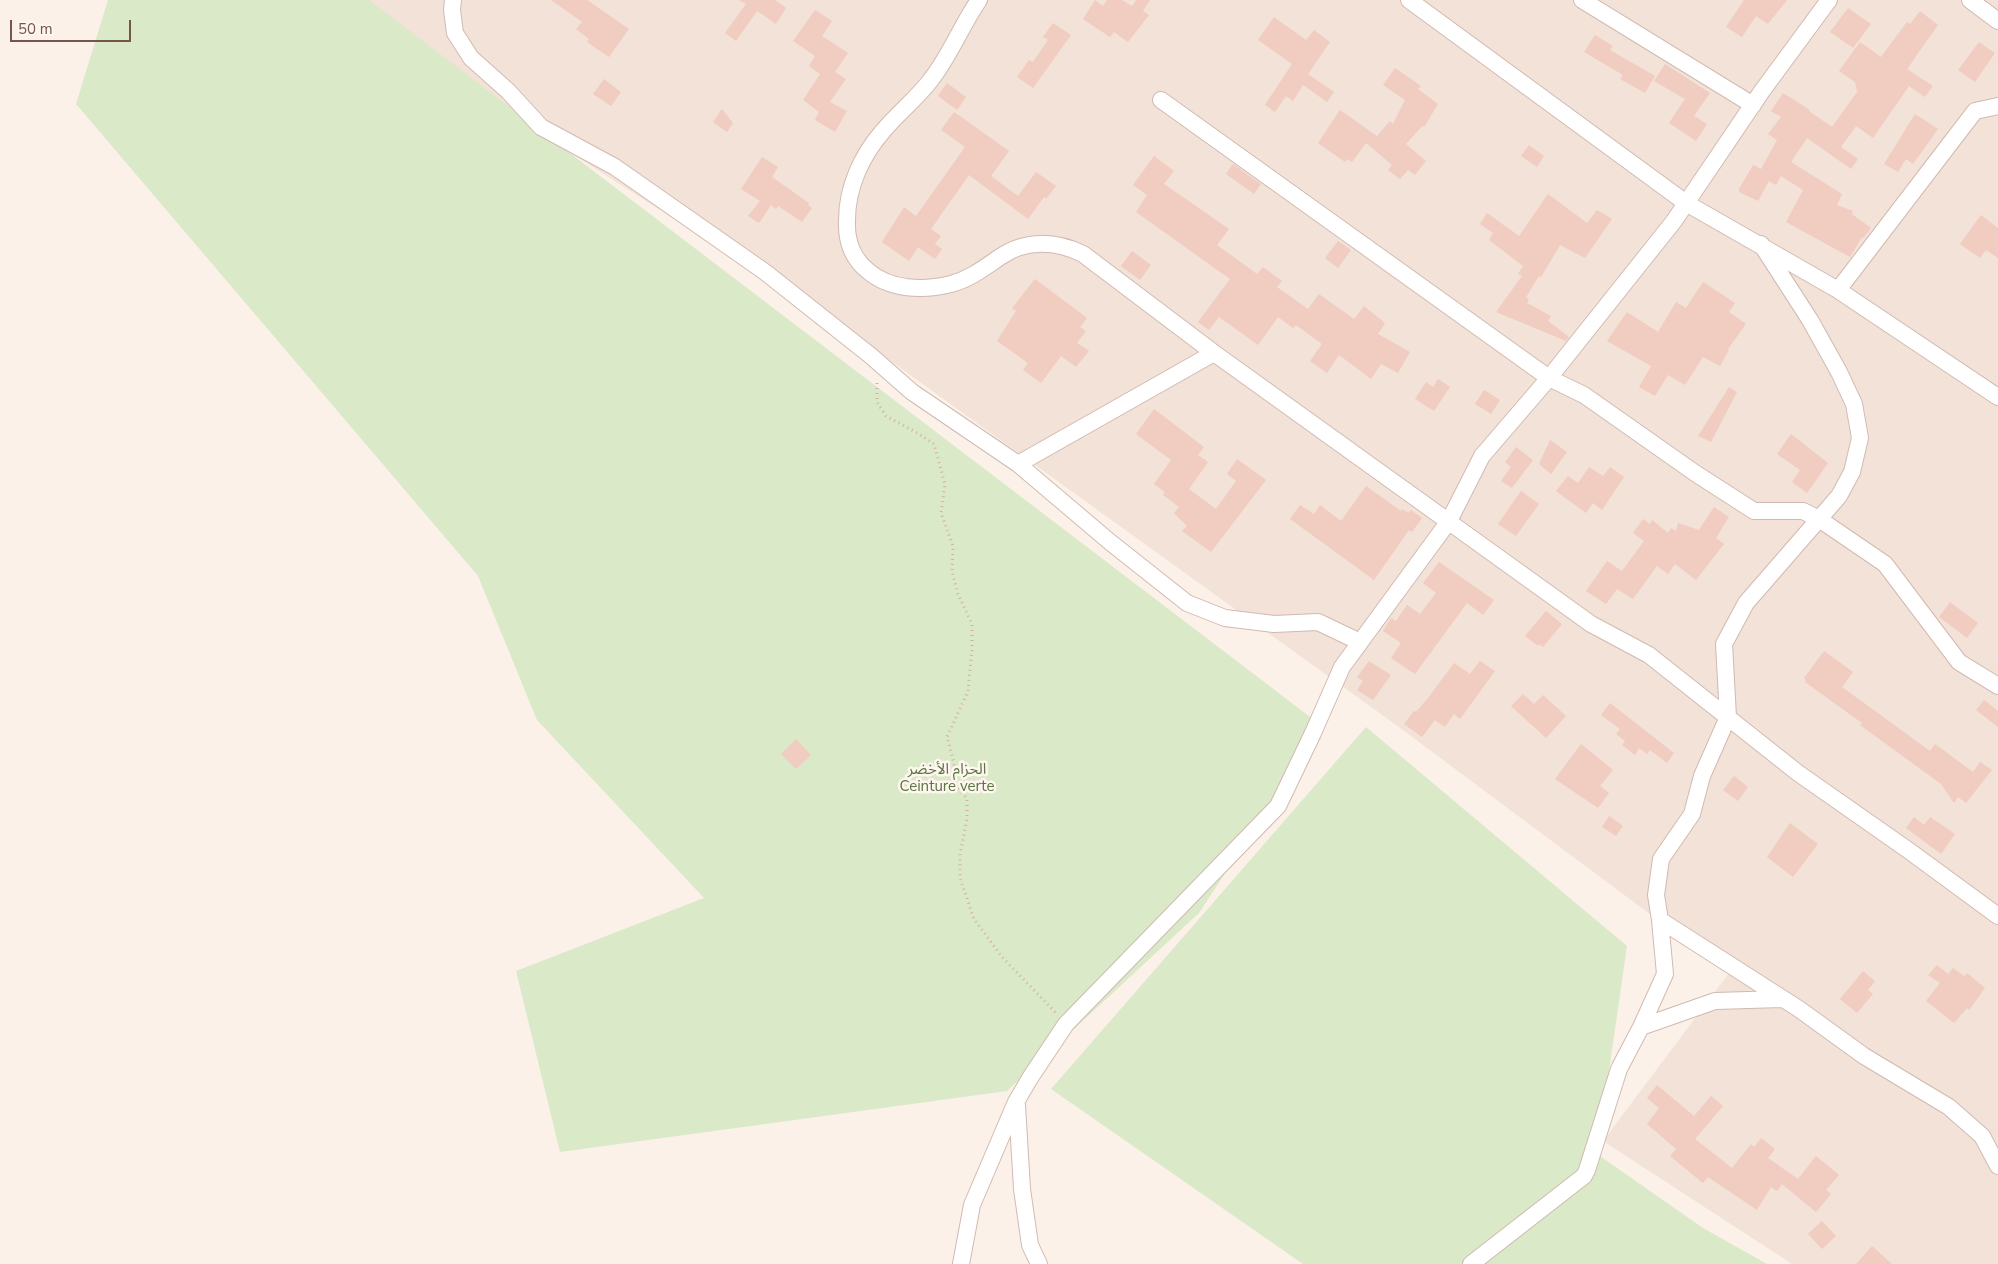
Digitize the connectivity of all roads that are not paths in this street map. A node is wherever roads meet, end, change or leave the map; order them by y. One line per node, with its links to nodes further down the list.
1 (453, 0): 17 (street)
2 (979, 0): 14 (street)
3 (1409, 0): 11 (street)
4 (1582, 0): 9 (street)
5 (1829, 0): 9 (street)
6 (1970, 0): 7 (street)
7 (1998, 21)
8 (1160, 100): 15 (street)
9 (1753, 105): 11 (street)
10 (1998, 106): 13 (street)
11 (1686, 203): 12 (street); 15 (street)
12 (1762, 244): 13 (street); 18 (street)
13 (1838, 290): 16 (street)
14 (1214, 353): 17 (street); 19 (street)
15 (1550, 378): 18 (street); 19 (street)
16 (1997, 394)
17 (1018, 464): 20 (street)
18 (1819, 519): 21 (street); 22 (street)
19 (1449, 521): 20 (street); 22 (street)
20 (1360, 642): 27 (street)
21 (1998, 686)
22 (1728, 717): 23 (street); 24 (street)
23 (1998, 916)
24 (1660, 920): 25 (street); 26 (street)
25 (1782, 999): 26 (street); 28 (street)
26 (1641, 1027): 31 (street)
27 (1016, 1102): 29 (street); 30 (street)
28 (1998, 1166)
29 (961, 1264)
30 (1039, 1264)
31 (1470, 1264)

